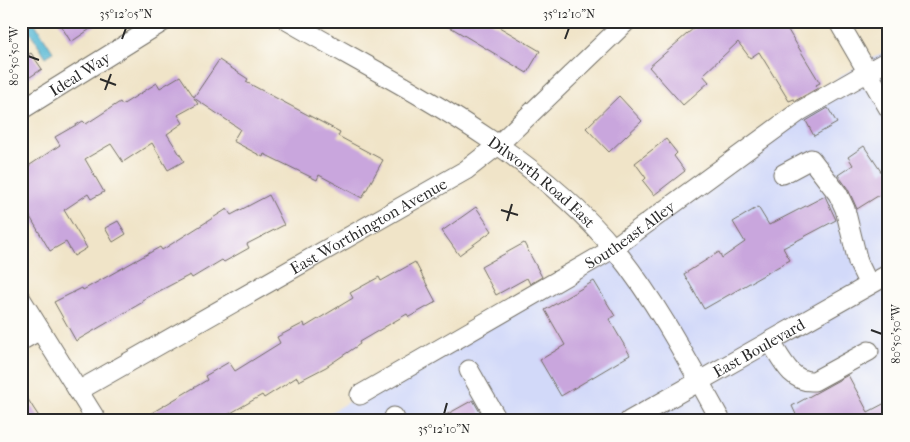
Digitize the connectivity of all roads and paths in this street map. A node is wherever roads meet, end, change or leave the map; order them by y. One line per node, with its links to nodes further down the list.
1 (164, 21): 8 (street, Ideal Way)
2 (288, 21): 9 (street, Dilworth Road East)
3 (627, 21): 9 (street, East Worthington Avenue)
4 (838, 21): 6 (street)
5 (889, 60): 6 (street, Southeast Alley)
6 (868, 72): 7 (street); 11 (street, Southeast Alley)
7 (889, 109)
8 (21, 110)
9 (498, 145): 11 (street, Dilworth Road East); 21 (street, East Worthington Avenue)
10 (784, 174): 13 (street)
11 (613, 248): 20 (street, Dilworth Road East); 22 (street, Southeast Alley)
12 (889, 274): 13 (street, East Boulevard)
13 (869, 285): 17 (street, East Boulevard)
14 (21, 299): 15 (street)
15 (40, 330): 16 (street); 21 (street)
16 (21, 339)
17 (770, 341): 18 (street); 20 (street, East Boulevard)
18 (869, 351)
19 (470, 370): 24 (street)
20 (699, 381): 25 (street, East Boulevard); 26 (street, Dilworth Road East)
21 (78, 391): 23 (street)
22 (360, 395)
23 (97, 421)
24 (498, 421)
25 (629, 421)
26 (721, 421)

